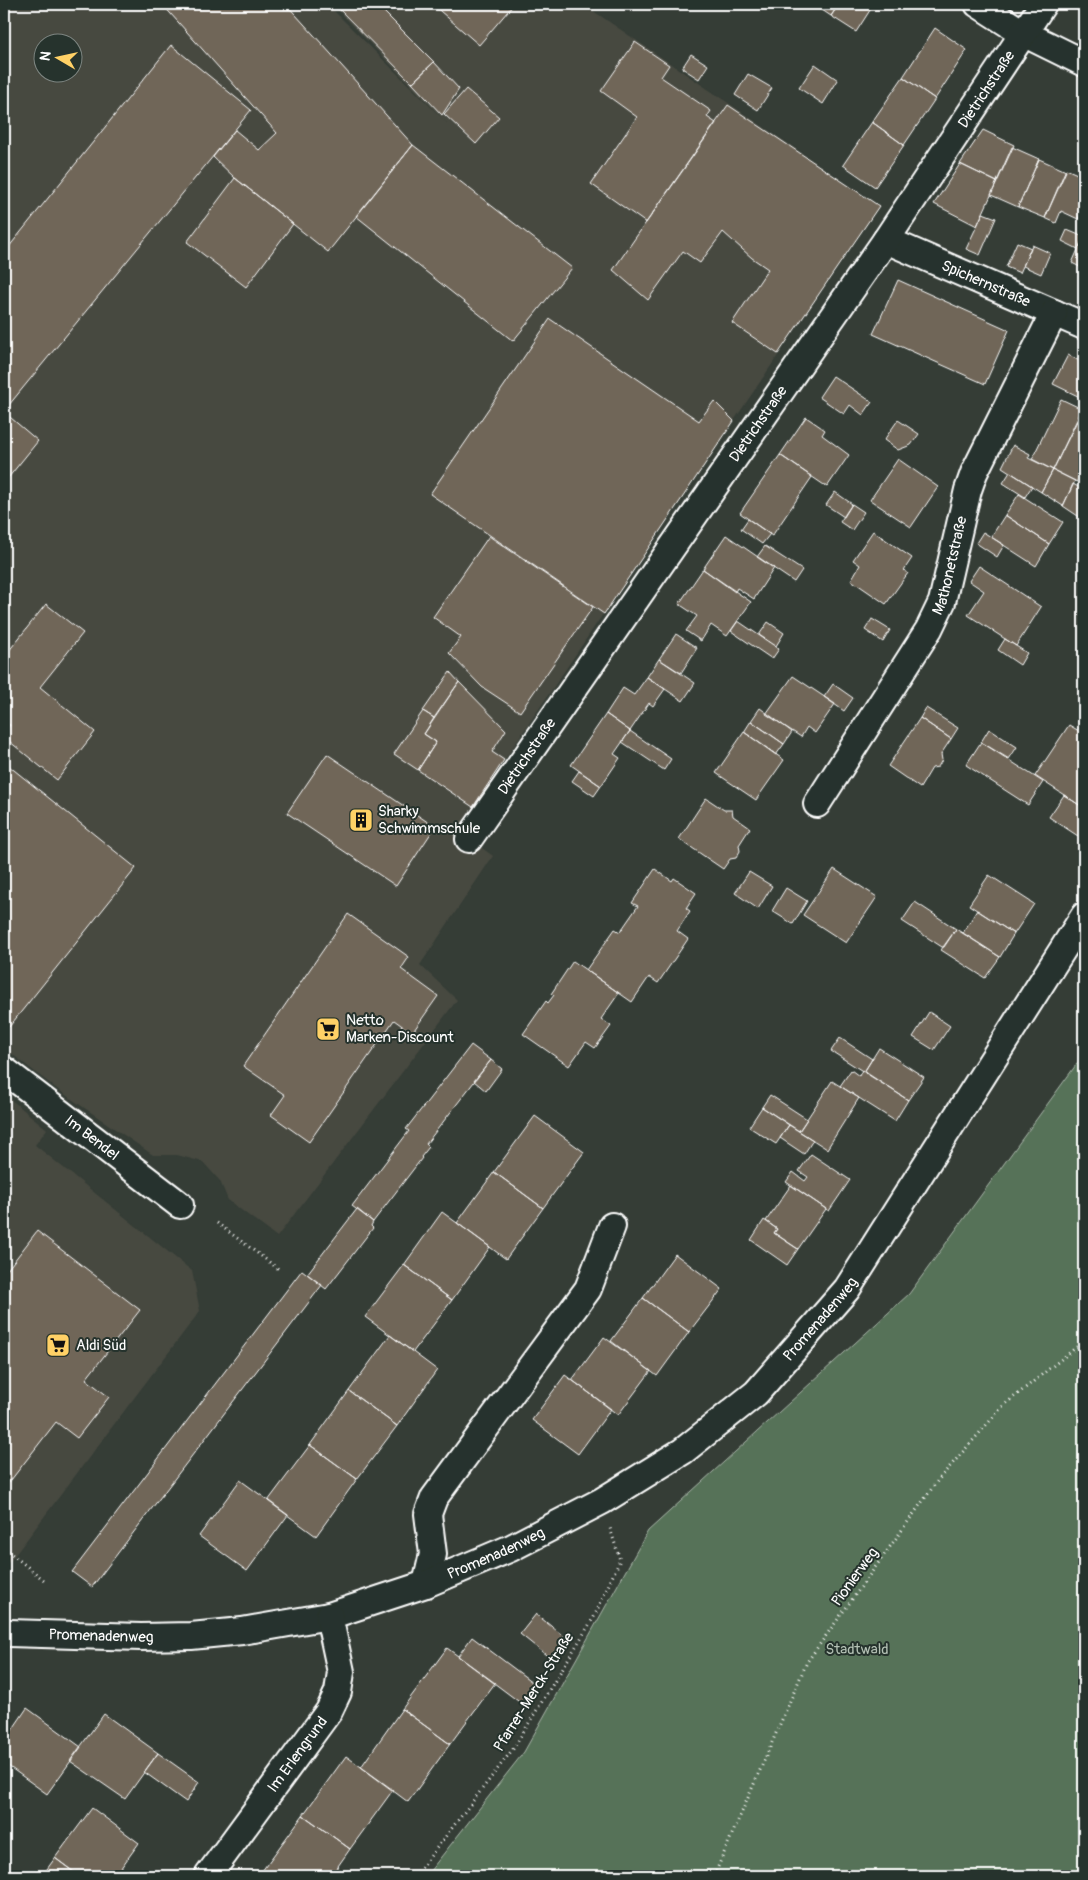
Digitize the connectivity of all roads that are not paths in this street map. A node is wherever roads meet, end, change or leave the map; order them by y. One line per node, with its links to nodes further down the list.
1 (978, 4): 3 (street)
2 (1043, 4): 3 (street, Dietrichstraße)
3 (1023, 33): 4 (street); 5 (street, Dietrichstraße)
4 (1084, 63)
5 (886, 240): 6 (street, Spichernstraße); 9 (street, Dietrichstraße)
6 (1054, 313): 7 (street, Spichernstraße); 8 (street, Mathonetstraße)
7 (1084, 326)
8 (817, 804)
9 (469, 839)
10 (1084, 916): 14 (street, Promenadenweg)
11 (4, 1070): 12 (street, Im Bendel)
12 (180, 1205)
13 (612, 1226): 14 (street, Promenadenweg)
14 (426, 1584): 15 (street, Promenadenweg)
15 (329, 1616): 16 (street, Promenadenweg); 17 (street, Im Erlengrund)
16 (9, 1633)
17 (208, 1876)

